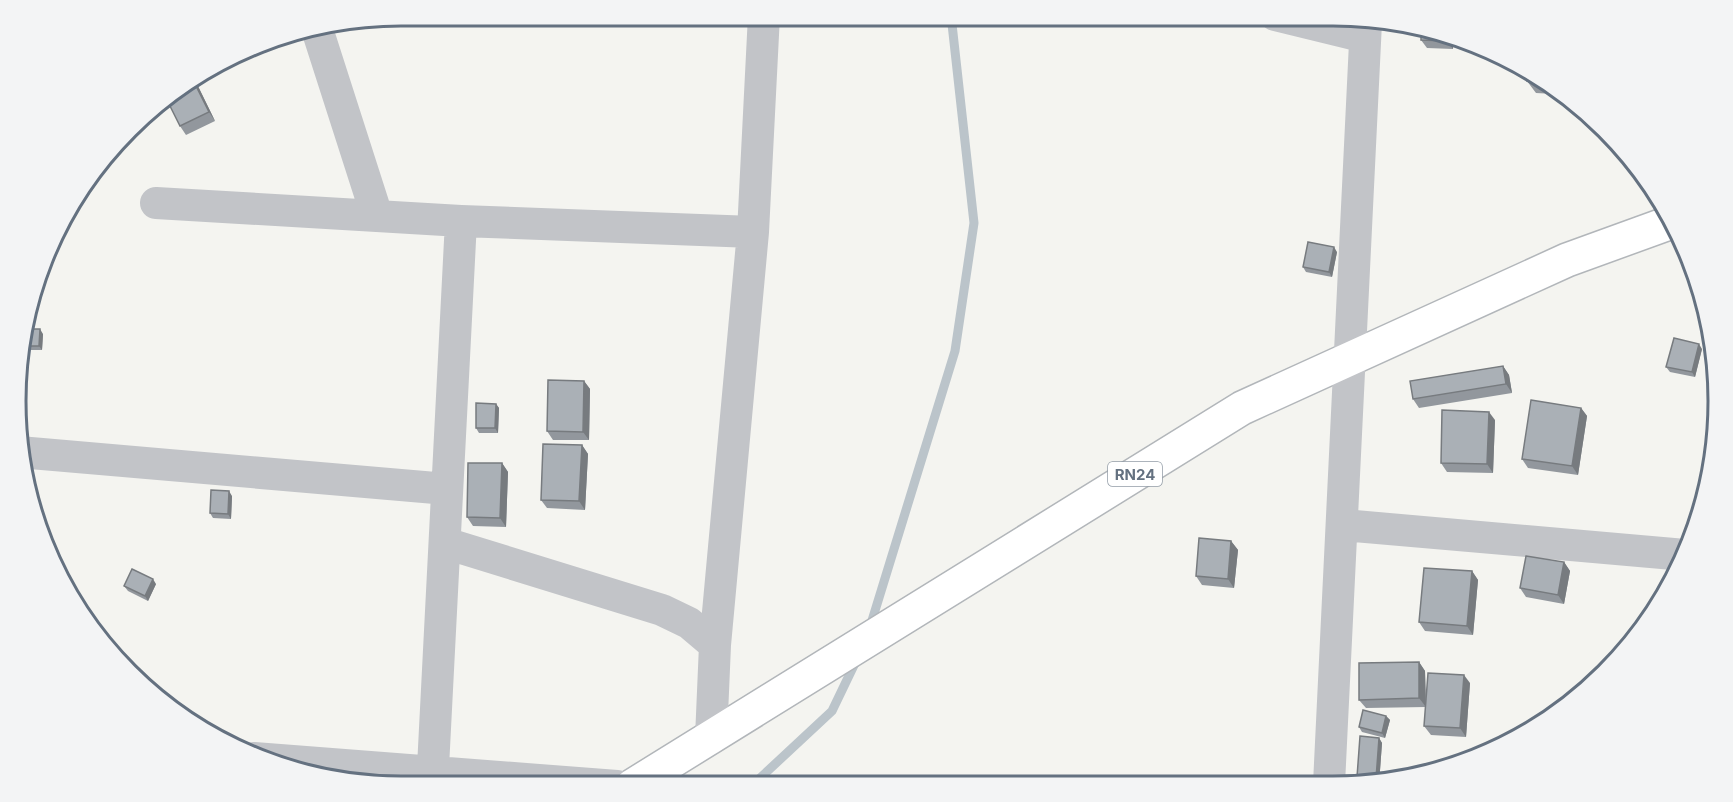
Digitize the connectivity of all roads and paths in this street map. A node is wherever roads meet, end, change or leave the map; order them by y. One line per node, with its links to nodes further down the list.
1 (763, 26): 9 (street)
2 (1346, 26): 3 (street)
3 (1365, 29): 10 (street)
4 (318, 35): 6 (street)
5 (156, 203): 6 (street)
6 (377, 216): 7 (street)
7 (461, 221): 9 (street); 12 (street)
8 (1664, 225): 10 (main road, RN24)
9 (753, 232): 16 (street)
10 (1350, 359): 13 (street); 17 (main road, RN24)
11 (29, 453): 12 (street)
12 (447, 489): 14 (street)
13 (1343, 525): 15 (street); 22 (street)
14 (445, 543): 16 (street); 20 (street)
15 (1675, 554)
16 (715, 645): 17 (street)
17 (711, 738): 21 (main road, RN24)
18 (303, 764): 19 (street)
19 (407, 776)
20 (432, 776)
21 (648, 776)
22 (1329, 776)

